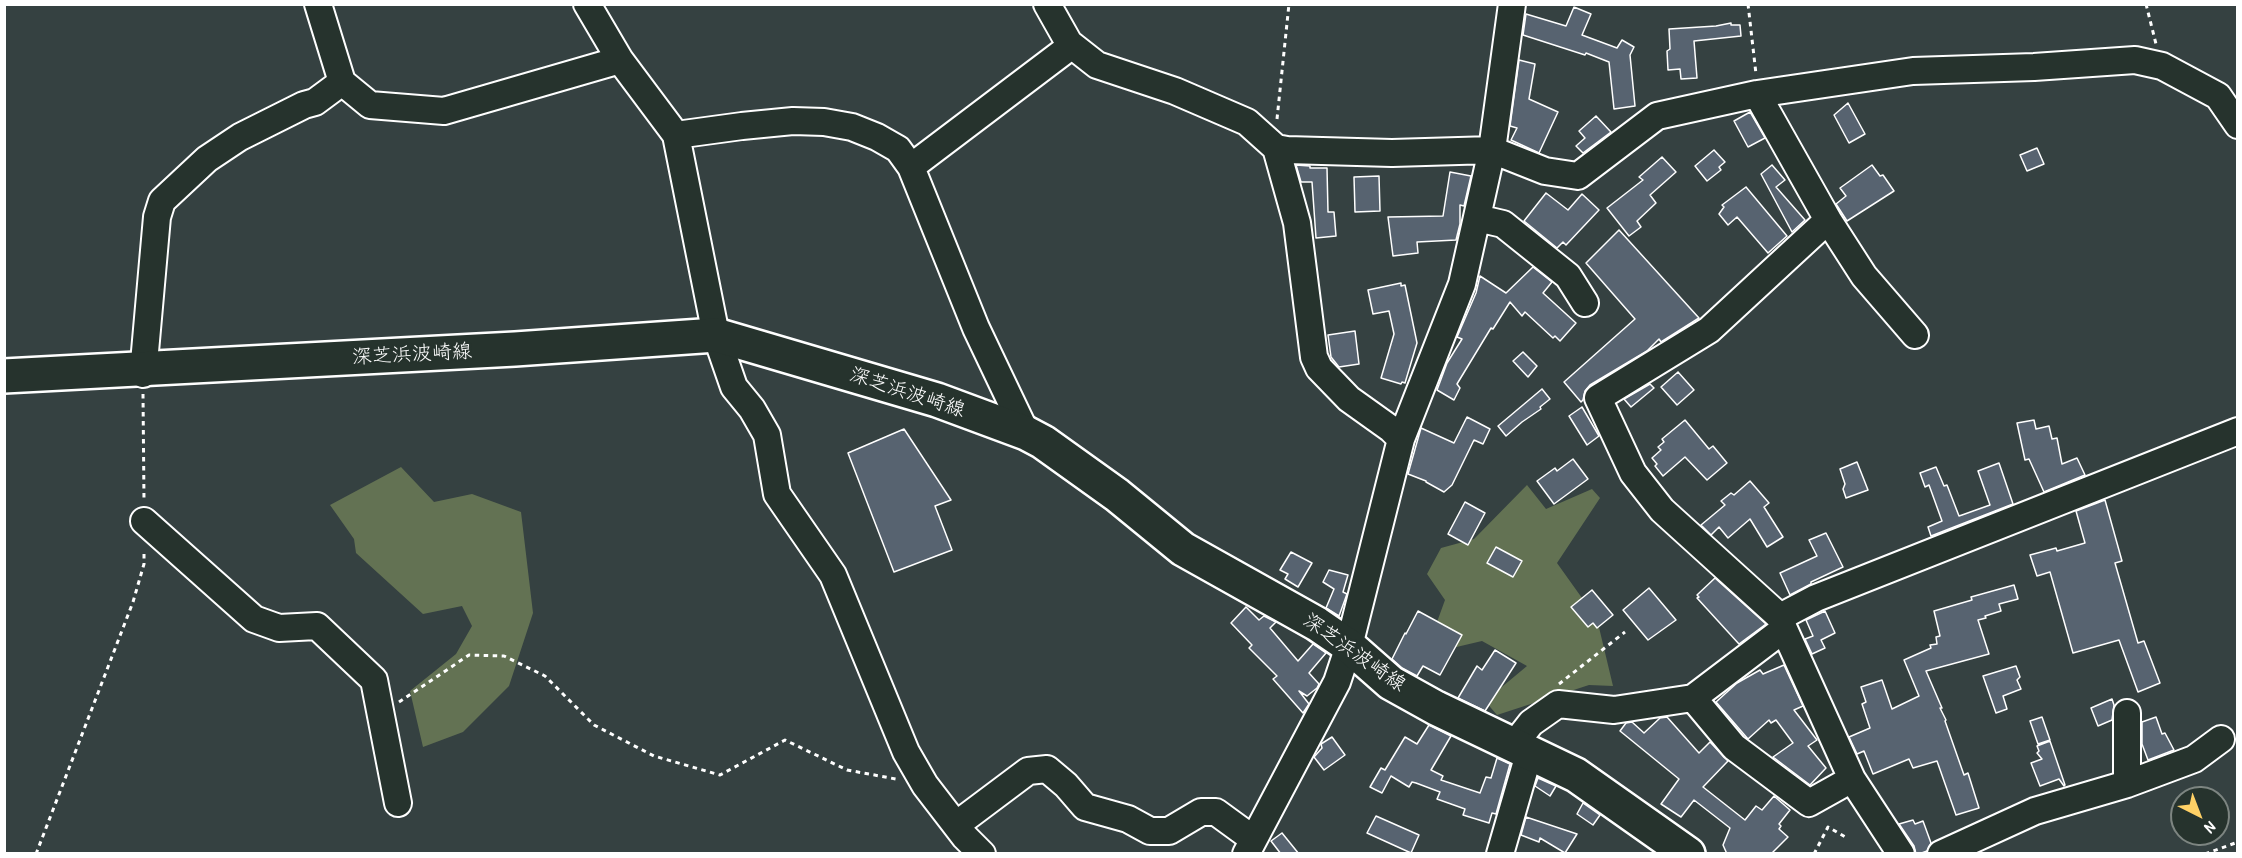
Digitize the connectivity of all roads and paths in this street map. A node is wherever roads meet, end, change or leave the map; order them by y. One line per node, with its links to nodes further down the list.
1 (318, 4): 11 (street)
2 (587, 4): 9 (street)
3 (1047, 4): 8 (street)
4 (1288, 4): 15 (path)
5 (1512, 4): 16 (street)
6 (1748, 4): 12 (path)
7 (2146, 4): 10 (path)
8 (1071, 45): 15 (street); 17 (street)
9 (620, 60): 11 (street); 14 (street)
10 (2162, 66): 12 (street); 13 (street)
11 (342, 82): 23 (street)
12 (1757, 94): 16 (street); 19 (street)
13 (2238, 125)
14 (676, 135): 17 (street); 21 (street)
15 (1275, 146): 16 (street); 27 (street)
16 (1492, 150): 18 (street)
17 (911, 167): 26 (street)
18 (1477, 218): 20 (street); 27 (street)
19 (1828, 220): 22 (street); 29 (street)
20 (1585, 303)
21 (716, 335): 23 (main road, 深芝浜波崎線); 26 (main road, 深芝浜波崎線); 38 (street)
22 (1915, 335)
23 (143, 371): 24 (main road, 深芝浜波崎線); 28 (path)
24 (4, 376)
25 (2238, 431): 29 (street)
26 (1026, 433): 30 (main road, 深芝浜波崎線)
27 (1401, 439): 30 (street)
28 (144, 521): 31 (street); 45 (path)
29 (1782, 623): 32 (street); 36 (street)
30 (1348, 646): 35 (main road, 深芝浜波崎線); 43 (street)
31 (374, 680): 38 (path); 39 (street)
32 (1693, 698): 35 (street); 36 (street)
33 (2127, 713): 37 (street)
34 (2221, 739): 37 (street)
35 (1521, 750): 47 (street); 48 (main road, 深芝浜波崎線)
36 (1852, 779): 50 (street)
37 (2127, 784): 44 (street)
38 (925, 785): 40 (street)
39 (398, 802)
40 (956, 825): 43 (street); 46 (street)
41 (1847, 838): 49 (path)
42 (2238, 842): 51 (path)
43 (1250, 846)
44 (1948, 852)
45 (36, 854)
46 (982, 854)
47 (1500, 854)
48 (1688, 854)
49 (1814, 854)
50 (1901, 854)
51 (2205, 854)

